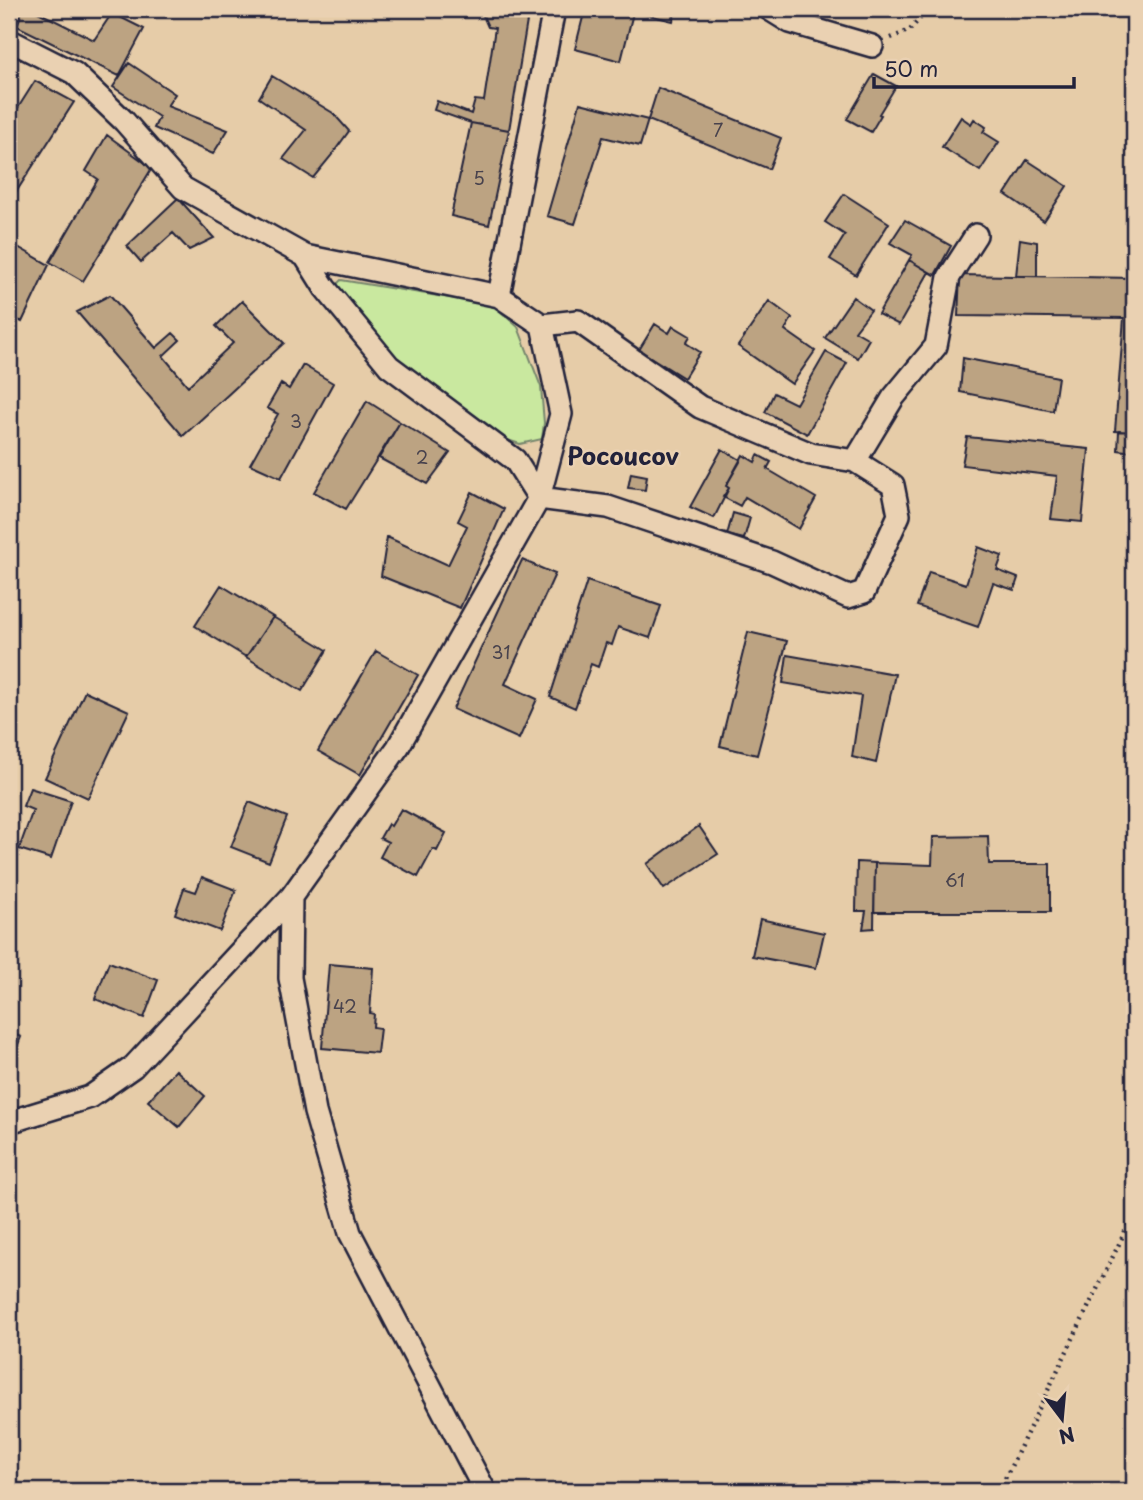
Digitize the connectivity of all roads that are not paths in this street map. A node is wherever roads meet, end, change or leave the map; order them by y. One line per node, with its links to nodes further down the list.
1 (554, 9): 7 (street)
2 (769, 9): 4 (street)
3 (9, 40): 6 (street)
4 (872, 46)
5 (976, 235): 9 (street)
6 (305, 256): 7 (street); 10 (street)
7 (499, 296): 8 (street)
8 (542, 325): 9 (street); 10 (street)
9 (855, 461): 10 (street)
10 (538, 498): 11 (street)
11 (291, 897): 12 (street); 13 (street)
12 (9, 1122)
13 (485, 1491)

